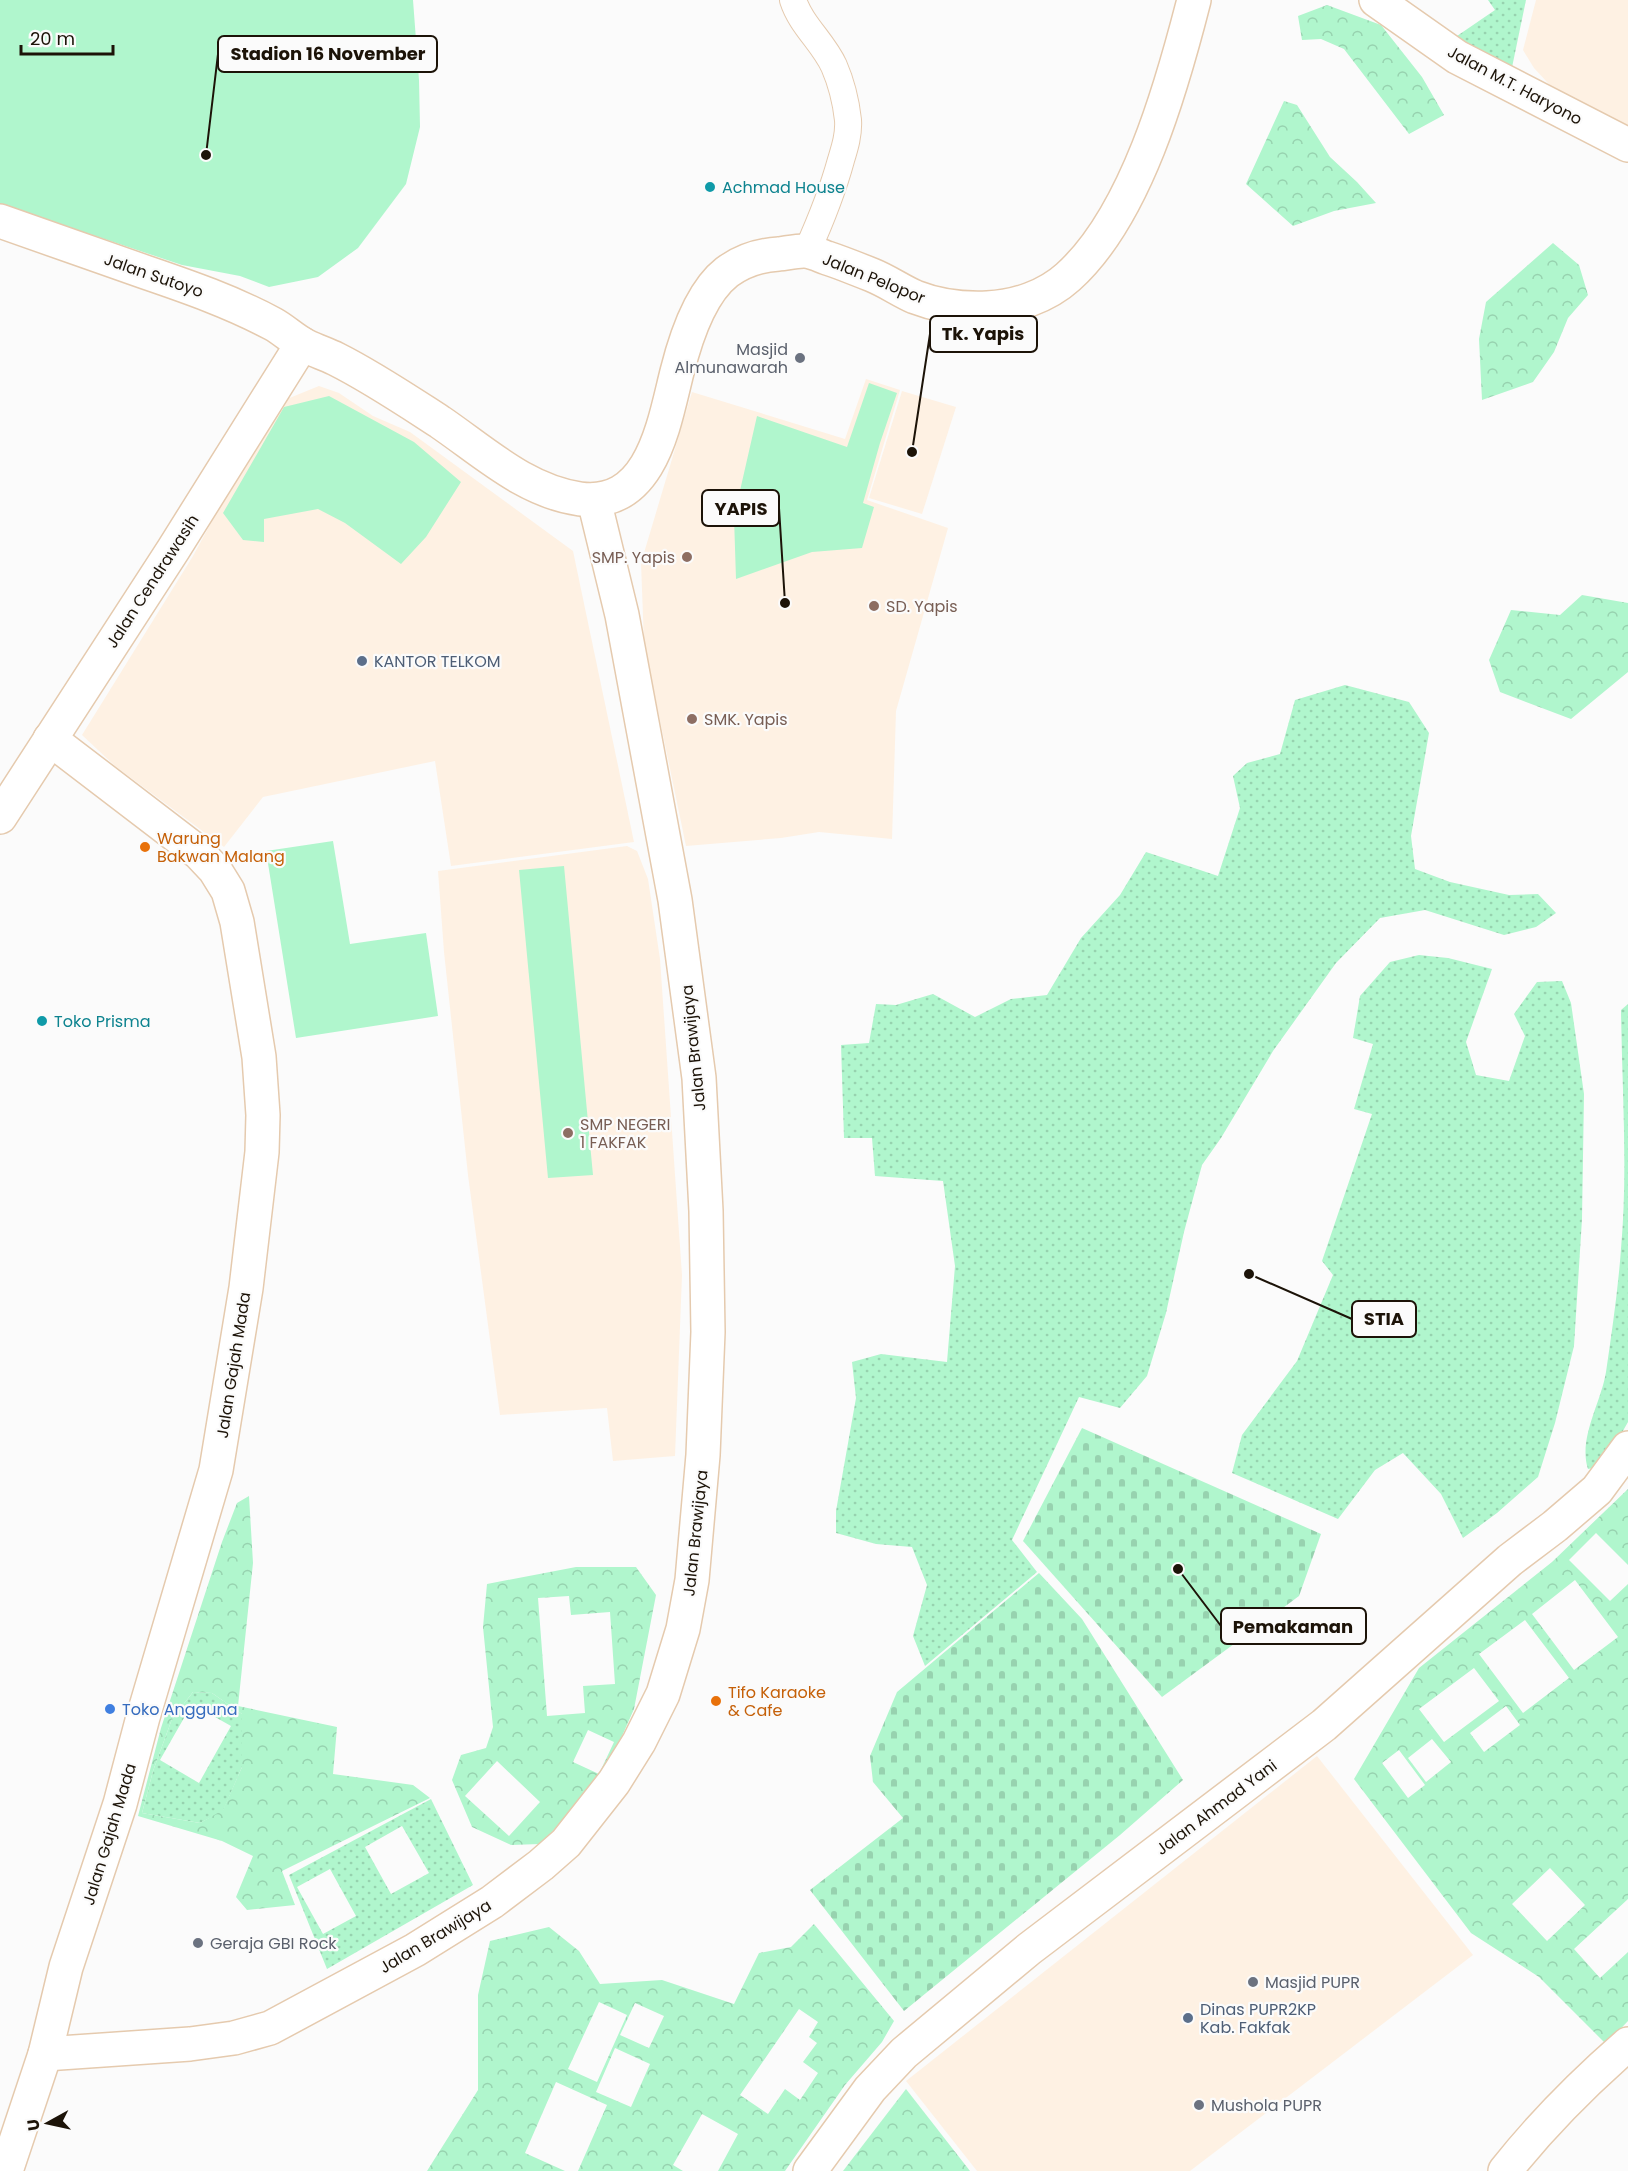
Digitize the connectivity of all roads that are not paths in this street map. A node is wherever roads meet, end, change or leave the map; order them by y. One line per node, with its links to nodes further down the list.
1 (793, 0): 6 (street)
2 (1194, 0): 6 (main road, Jalan Pelopor)
3 (1376, 0): 4 (main road, Jalan M.T. Haryono)
4 (1628, 145)
5 (0, 221): 7 (main road, Jalan Sutoyo)
6 (807, 251): 8 (main road, Jalan Pelopor)
7 (302, 344): 8 (main road, Jalan Sutoyo); 9 (main road, Jalan Cendrawasih)
8 (594, 500): 13 (main road, Jalan Brawijaya)
9 (50, 739): 10 (main road, Jalan Cendrawasih); 13 (main road, Jalan Gajah Mada)
10 (0, 817)
11 (1628, 1448): 15 (main road, Jalan Ahmad Yani)
12 (1628, 2044): 16 (main road)
13 (45, 2054): 14 (main road)
14 (6, 2171)
15 (810, 2171)
16 (1505, 2171)

